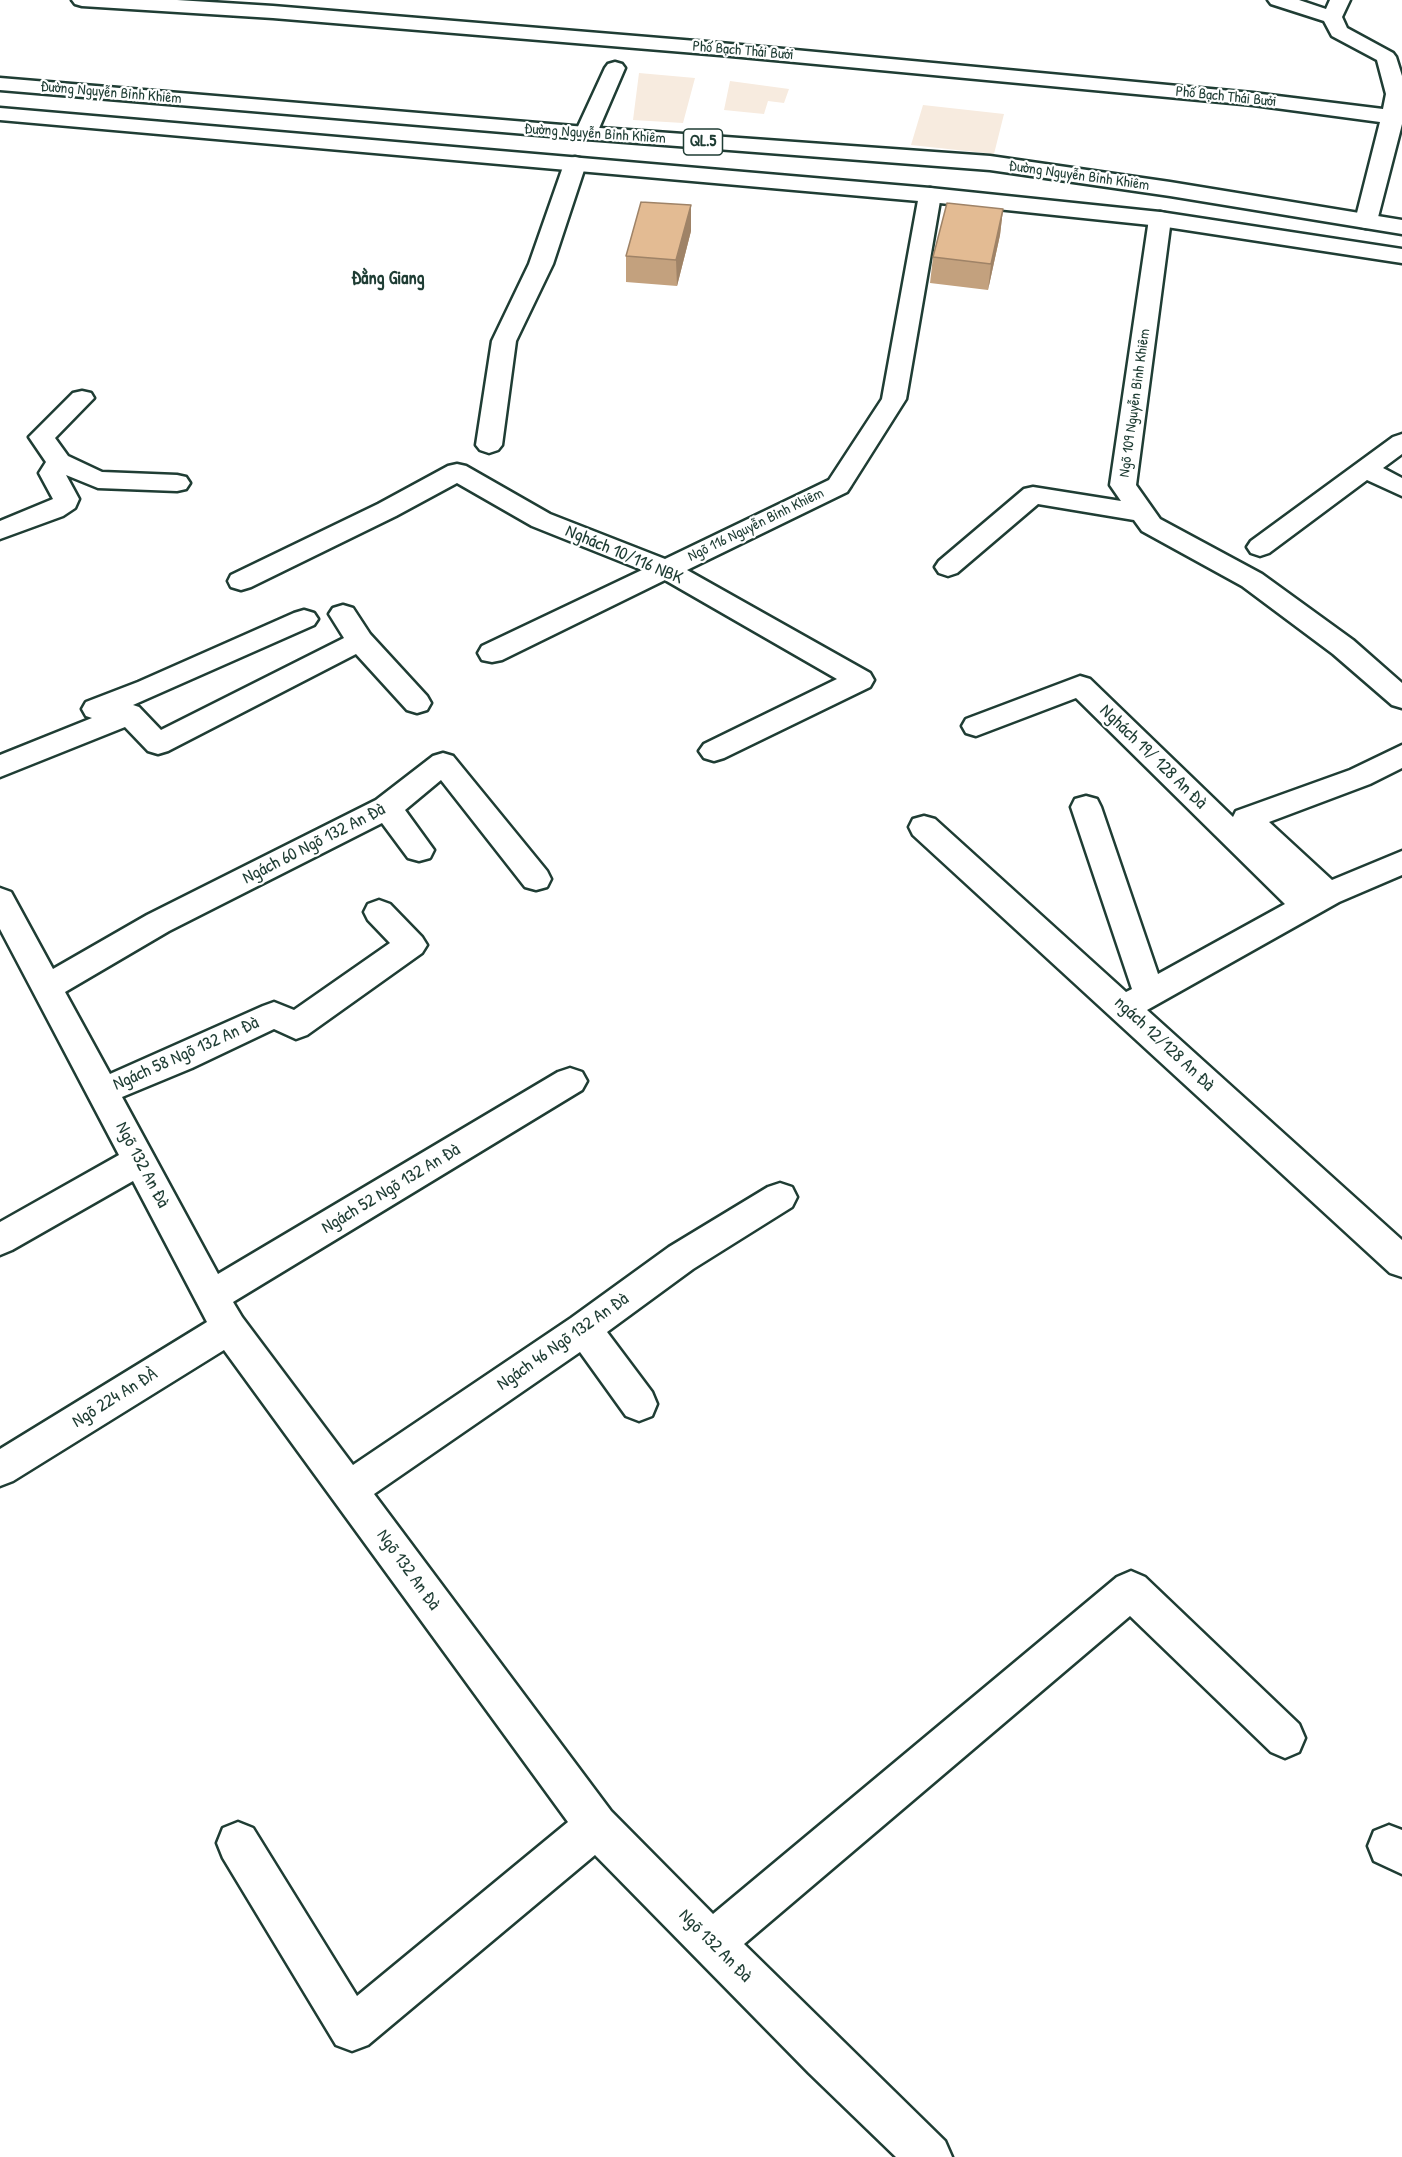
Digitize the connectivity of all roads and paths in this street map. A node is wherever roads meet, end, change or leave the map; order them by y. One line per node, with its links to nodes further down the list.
1 (82, 0): 3 (main road, Phố Bạch Thái Bưởi)
2 (1278, 0): 5 (main road)
3 (223, 5): 4 (main road, Phố Bạch Thái Bưởi)
4 (275, 6): 9 (main road, Phố Bạch Thái Bưởi)
5 (1336, 9): 9 (main road)
6 (615, 68): 10 (main road)
7 (0, 84): 10 (main road, Đường Nguyễn Bỉnh Khiêm / QL.5)
8 (0, 114): 11 (main road, Đường Nguyễn Bỉnh Khiêm / QL.5)
9 (1397, 117): 14 (main road)
10 (586, 133): 14 (main road, Đường Nguyễn Bỉnh Khiêm / QL.5)
11 (575, 164): 12 (main road, Đường Nguyễn Bỉnh Khiêm / QL.5); 19 (main road)
12 (930, 195): 13 (main road, Đường Nguyễn Bỉnh Khiêm / QL.5); 28 (main road, Ngõ 116 Nguyễn Bỉnh Khiêm)
13 (1160, 219): 16 (main road, Đường Nguyễn Bỉnh Khiêm / QL.5); 24 (main road, Ngõ 109 Nguyễn Bỉnh Khiêm)
14 (1366, 221): 15 (main road, Đường Nguyễn Bỉnh Khiêm / QL.5)
15 (1402, 227)
16 (1402, 256)
17 (82, 398): 20 (main road)
18 (1402, 442): 21 (main road)
19 (489, 445)
20 (59, 462): 22 (main road); 25 (main road)
21 (1367, 470): 23 (main road); 26 (main road)
22 (177, 483)
23 (1402, 488)
24 (1143, 513): 27 (main road); 34 (main road, Ngõ 109 Nguyễn Bỉnh Khiêm)
25 (0, 531)
26 (1260, 547)
27 (948, 567)
28 (665, 569): 29 (main road, Nghách 10/116 NBK); 33 (main road, Ngõ 116 Nguyễn Bỉnh Khiêm); 38 (main road, Nghách 10/116 NBK)
29 (241, 581)
30 (343, 614): 32 (main road)
31 (304, 620): 37 (main road)
32 (360, 641): 35 (main road); 40 (main road)
33 (492, 653)
34 (1402, 698)
35 (417, 703)
36 (976, 726): 48 (main road, Nghách 19/ 128 An Đà)
37 (0, 745)
38 (714, 751)
39 (1402, 755): 48 (main road)
40 (0, 767)
41 (1086, 807): 51 (main road)
42 (387, 808): 44 (main road); 46 (main road, Ngách 60 Ngõ 132 An Đà); 50 (main road, Ngách 60 Ngõ 132 An Đà)
43 (924, 827): 51 (main road, ngách 12/128 An Đà)
44 (419, 850)
45 (1402, 862): 48 (main road)
46 (536, 879)
47 (0, 900): 50 (main road, Ngõ 132 An Đà)
48 (1317, 900): 51 (main road)
49 (379, 912): 53 (main road, Ngách 58 Ngõ 132 An Đà)
50 (47, 987): 53 (main road, Ngõ 132 An Đà)
51 (1137, 1000): 57 (main road, ngách 12/128 An Đà)
52 (570, 1081): 58 (main road, Ngách 52 Ngõ 132 An Đà)
53 (103, 1091): 54 (main road, Ngõ 132 An Đà)
54 (139, 1160): 56 (main road); 58 (main road, Ngõ 132 An Đà)
55 (780, 1197): 59 (main road, Ngách 46 Ngõ 132 An Đà)
56 (0, 1240)
57 (1402, 1262)
58 (220, 1312): 61 (main road, Ngõ 224 An ĐÀ); 62 (main road, Ngõ 132 An Đà)
59 (584, 1329): 60 (main road); 62 (main road, Ngách 46 Ngõ 132 An Đà)
60 (639, 1404)
61 (0, 1469)
62 (348, 1490): 64 (main road, Ngõ 132 An Đà)
63 (1285, 1738): 66 (main road)
64 (596, 1826): 65 (main road); 66 (main road, Ngõ 132 An Đà)
65 (238, 1843)
66 (712, 1943): 67 (main road, Ngõ 132 An Đà)
67 (929, 2157)

